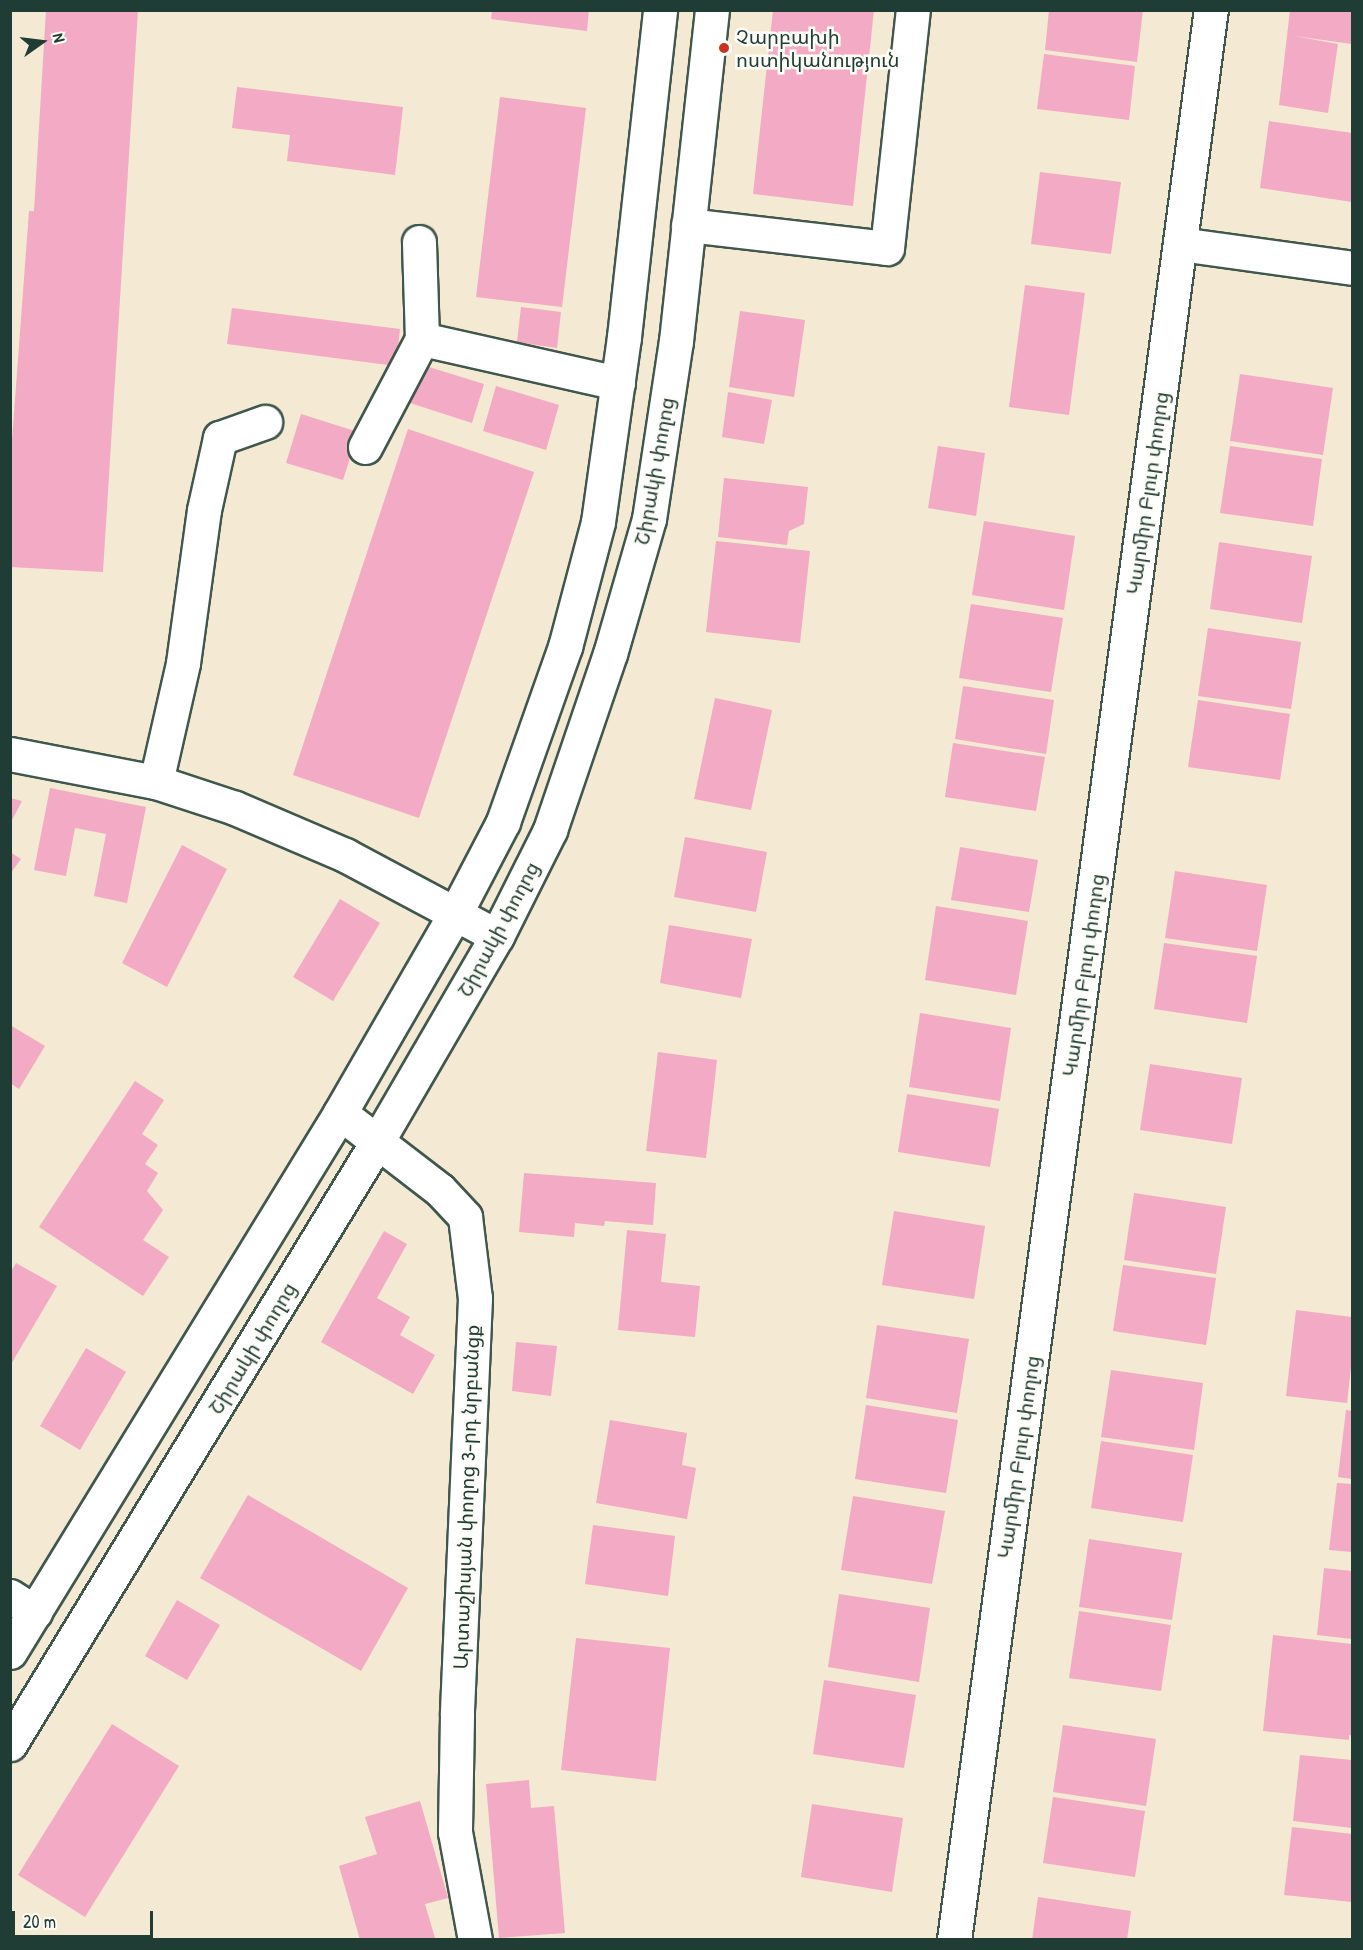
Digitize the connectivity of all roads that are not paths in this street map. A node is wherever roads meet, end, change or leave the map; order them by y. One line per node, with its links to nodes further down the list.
1 (660, 10): 10 (main road)
2 (712, 10): 5 (main road, Շիրակի փողոց)
3 (913, 10): 5 (main road)
4 (1211, 10): 7 (main road, Կարմիր Բլուր փողոց)
5 (688, 225): 16 (main road, Շիրակի փողոց)
6 (419, 242): 9 (main road)
7 (1180, 244): 8 (main road); 23 (main road, Կարմիր Բլուր փողոց)
8 (1353, 268)
9 (422, 339): 10 (main road); 12 (main road)
10 (618, 383): 15 (main road)
11 (265, 422): 14 (main road)
12 (365, 447)
13 (10, 754): 14 (main road)
14 (156, 782): 15 (main road)
15 (455, 914): 16 (main road); 17 (main road)
16 (497, 936): 18 (main road, Շիրակի փողոց)
17 (340, 1113): 18 (main road, Արտաշիսյան փողոց 3-րդ նրբանցք); 19 (main road)
18 (377, 1142): 21 (main road, Շիրակի փողոց); 22 (main road, Արտաշիսյան փողոց 3-րդ նրբանցք)
19 (23, 1604): 20 (main road)
20 (10, 1652)
21 (10, 1744)
22 (475, 1940)
23 (954, 1940)

